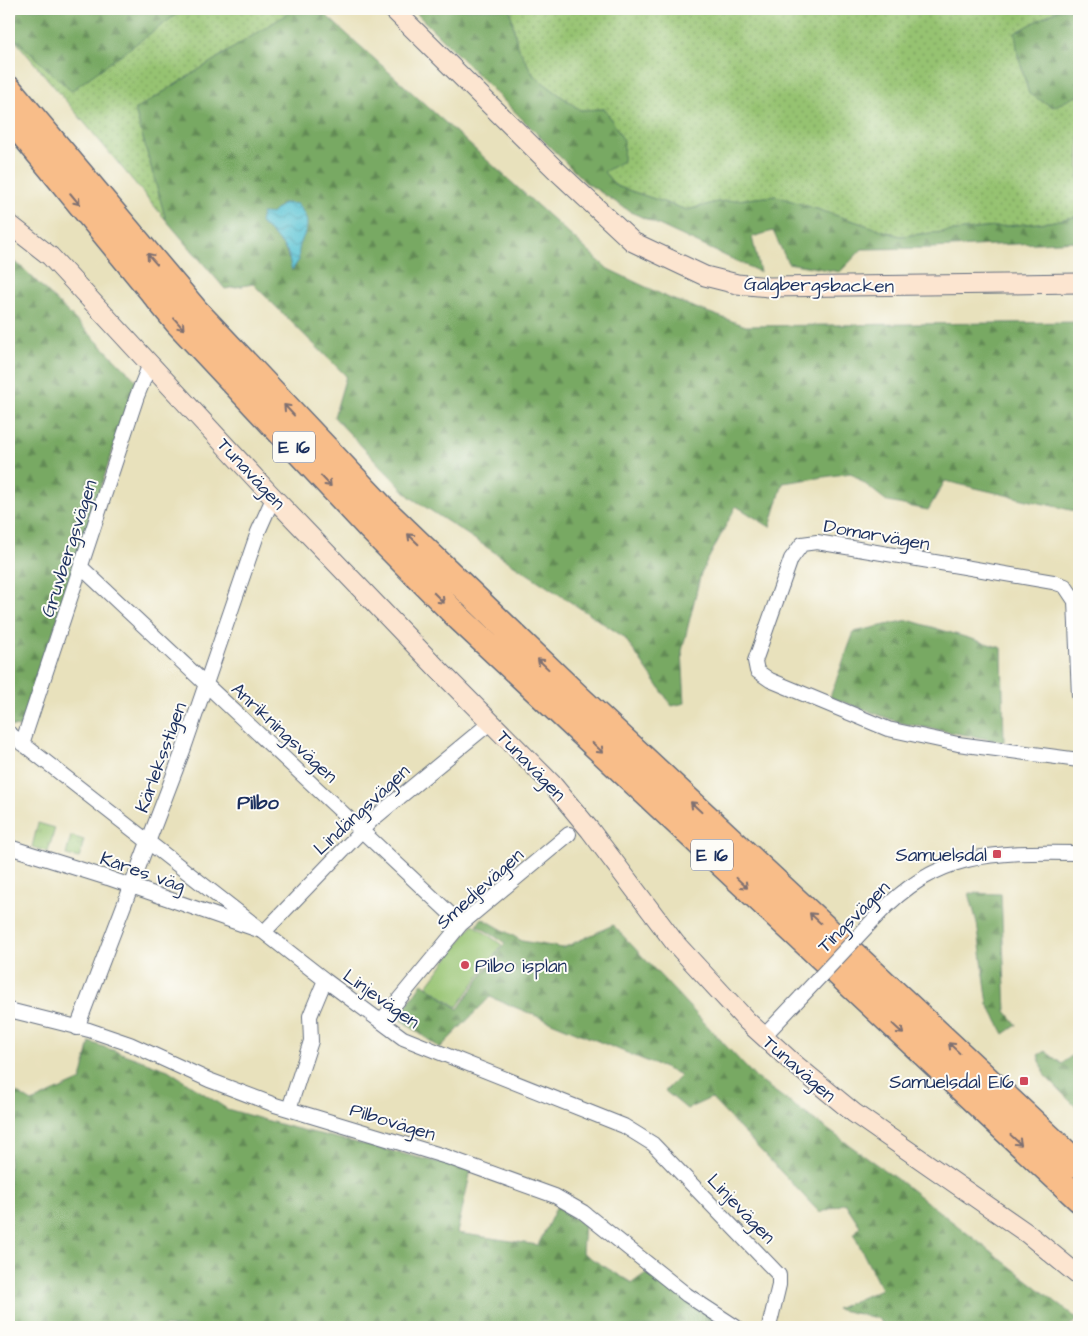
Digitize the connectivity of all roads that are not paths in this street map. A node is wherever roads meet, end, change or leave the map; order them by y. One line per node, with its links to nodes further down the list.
1 (393, 9): 5 (street, Galgbergsbacken)
2 (9, 89): 29 (highway, E 16, one-way to 2)
3 (9, 117): 30 (highway, E 16, one-way to 30)
4 (9, 224): 6 (street, Tunavägen)
5 (1079, 283)
6 (150, 364): 7 (street, Tunavägen); 8 (street, Gruvbergsvägen)
7 (276, 499): 9 (street, Kärleksstigen); 11 (street, Tunavägen)
8 (82, 568): 9 (street, Anrikningsvägen); 13 (street, Gruvbergsvägen)
9 (206, 683): 15 (street, Anrikningsvägen); 17 (street, Kärleksstigen)
10 (1079, 696): 14 (street, Domarvägen)
11 (491, 722): 15 (street, Lindängsvägen); 27 (street, Tunavägen)
12 (9, 734): 13 (street, Linjevägen)
13 (22, 744): 17 (street, Linjevägen)
14 (1079, 760)
15 (362, 831): 21 (street, Anrikningsvägen); 22 (street, Lindängsvägen)
16 (569, 834): 21 (street, Smedjevägen)
17 (148, 843): 20 (street, Kärleksstigen); 22 (street, Linjevägen)
18 (9, 848): 20 (street, Kåres väg)
19 (1079, 853): 27 (street, Tingsvägen, bridge)
20 (131, 888): 22 (street, Kåres väg); 26 (street, Kärleksstigen)
21 (461, 924): 25 (street, Smedjevägen)
22 (264, 932): 23 (street, Linjevägen)
23 (325, 980): 25 (street, Linjevägen); 28 (street)
24 (9, 1010): 26 (street, Pilbovägen)
25 (380, 1021): 33 (street, Linjevägen)
26 (77, 1028): 28 (street, Pilbovägen)
27 (764, 1036): 31 (street, Tunavägen)
28 (289, 1109): 32 (street, Pilbovägen)
29 (1079, 1165)
30 (1079, 1199)
31 (1079, 1276)
32 (736, 1327)
33 (768, 1327)

